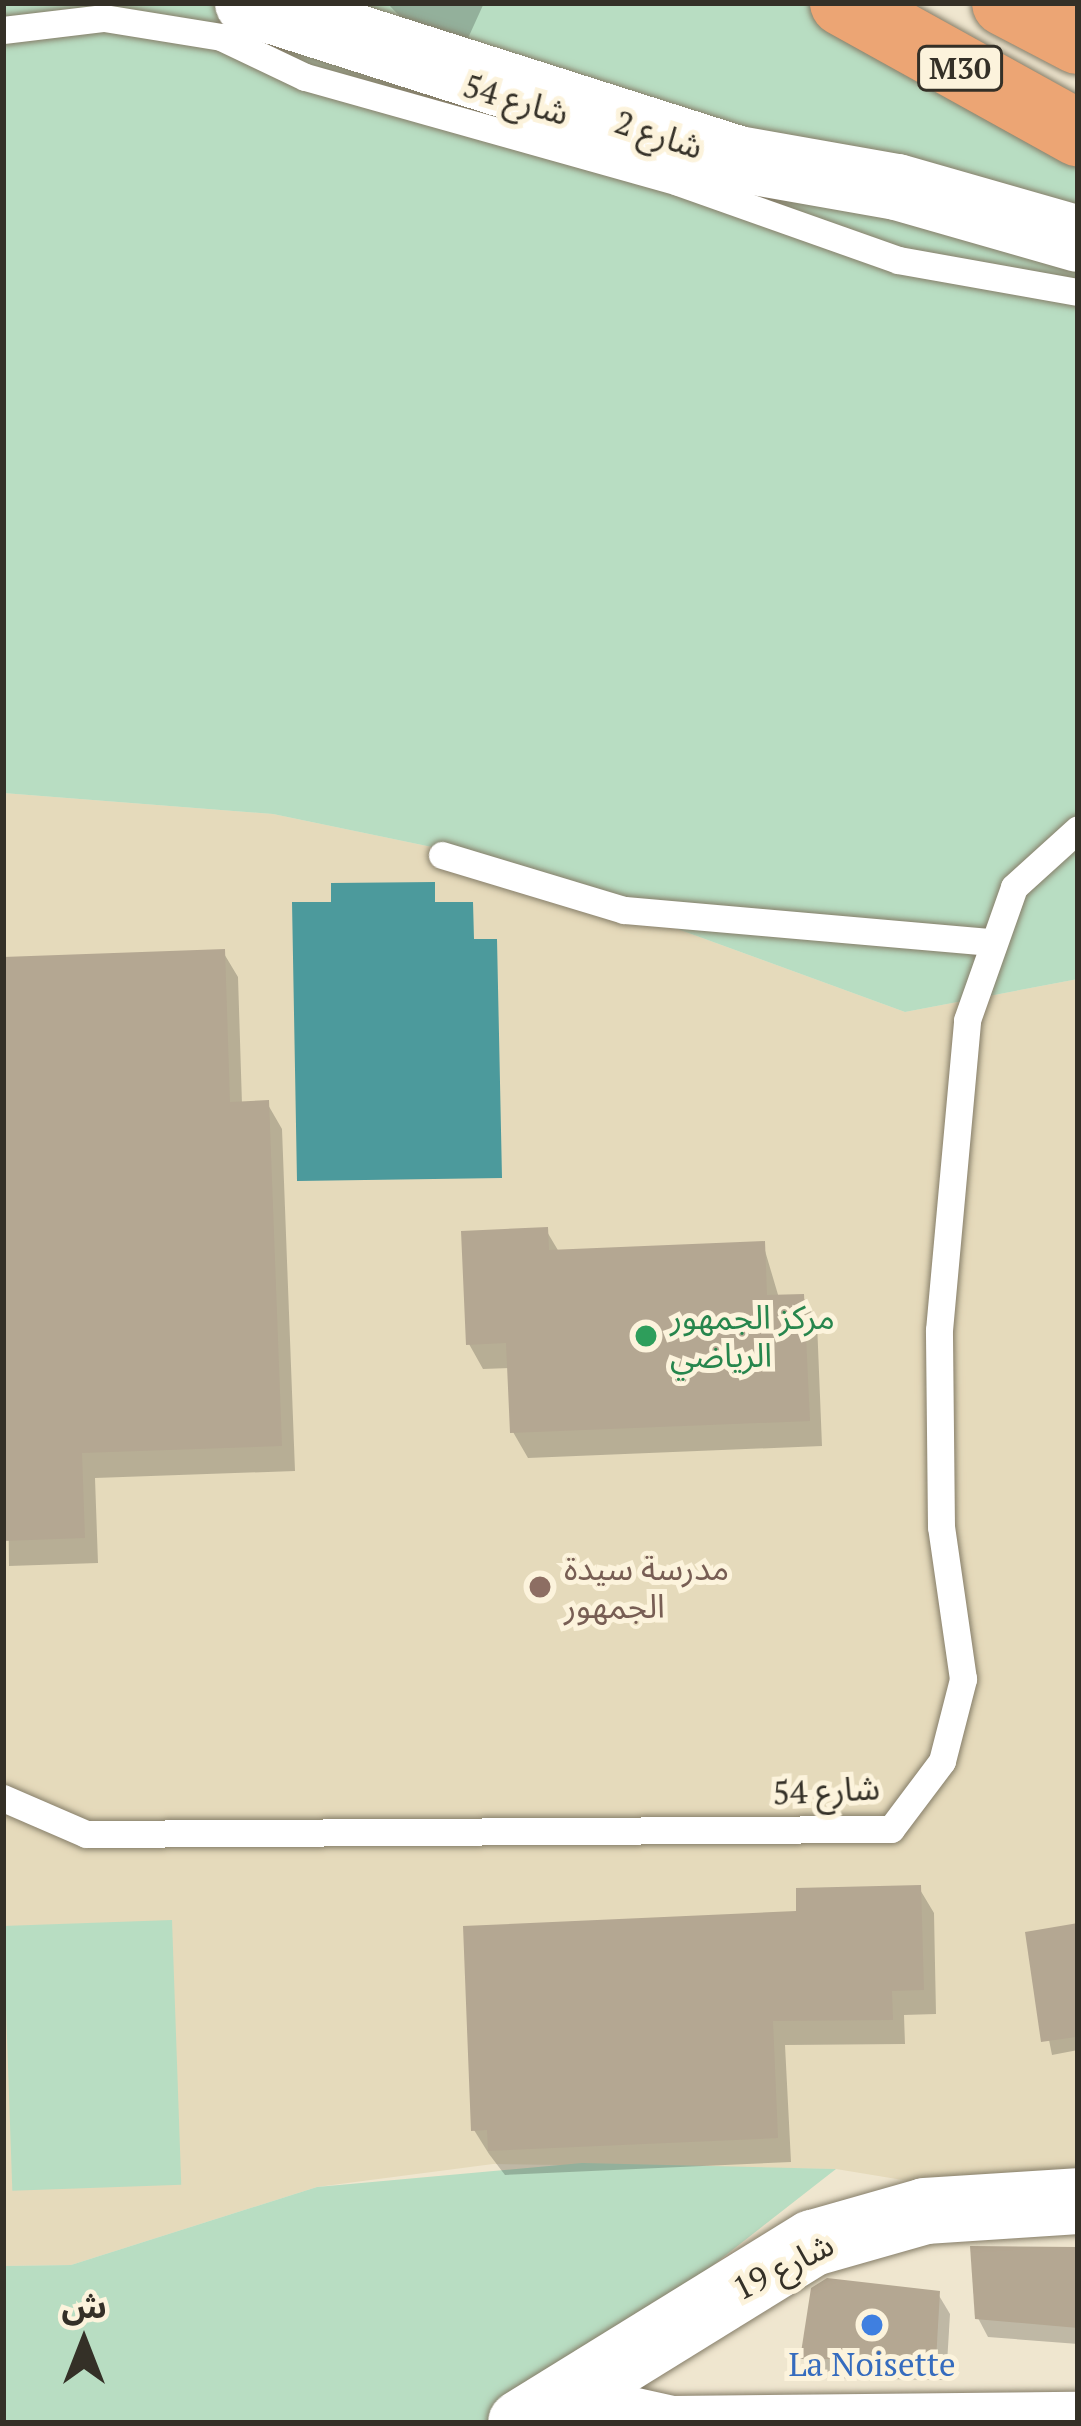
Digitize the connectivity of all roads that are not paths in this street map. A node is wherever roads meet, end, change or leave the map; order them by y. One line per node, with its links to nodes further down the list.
1 (248, 3): 7 (street, شارع 2)
2 (843, 3): 6 (highway, M30)
3 (1005, 3): 5 (highway, M30)
4 (3, 30): 8 (lane, شارع 54)
5 (1078, 41)
6 (1078, 133)
7 (1078, 239)
8 (1078, 292)
9 (1078, 829): 11 (lane, شارع 54)
10 (442, 855): 11 (lane)
11 (990, 942): 12 (lane, شارع 54)
12 (3, 1798)
13 (1078, 2201): 14 (street, شارع 19)
14 (538, 2410): 15 (street)
15 (1078, 2419)

